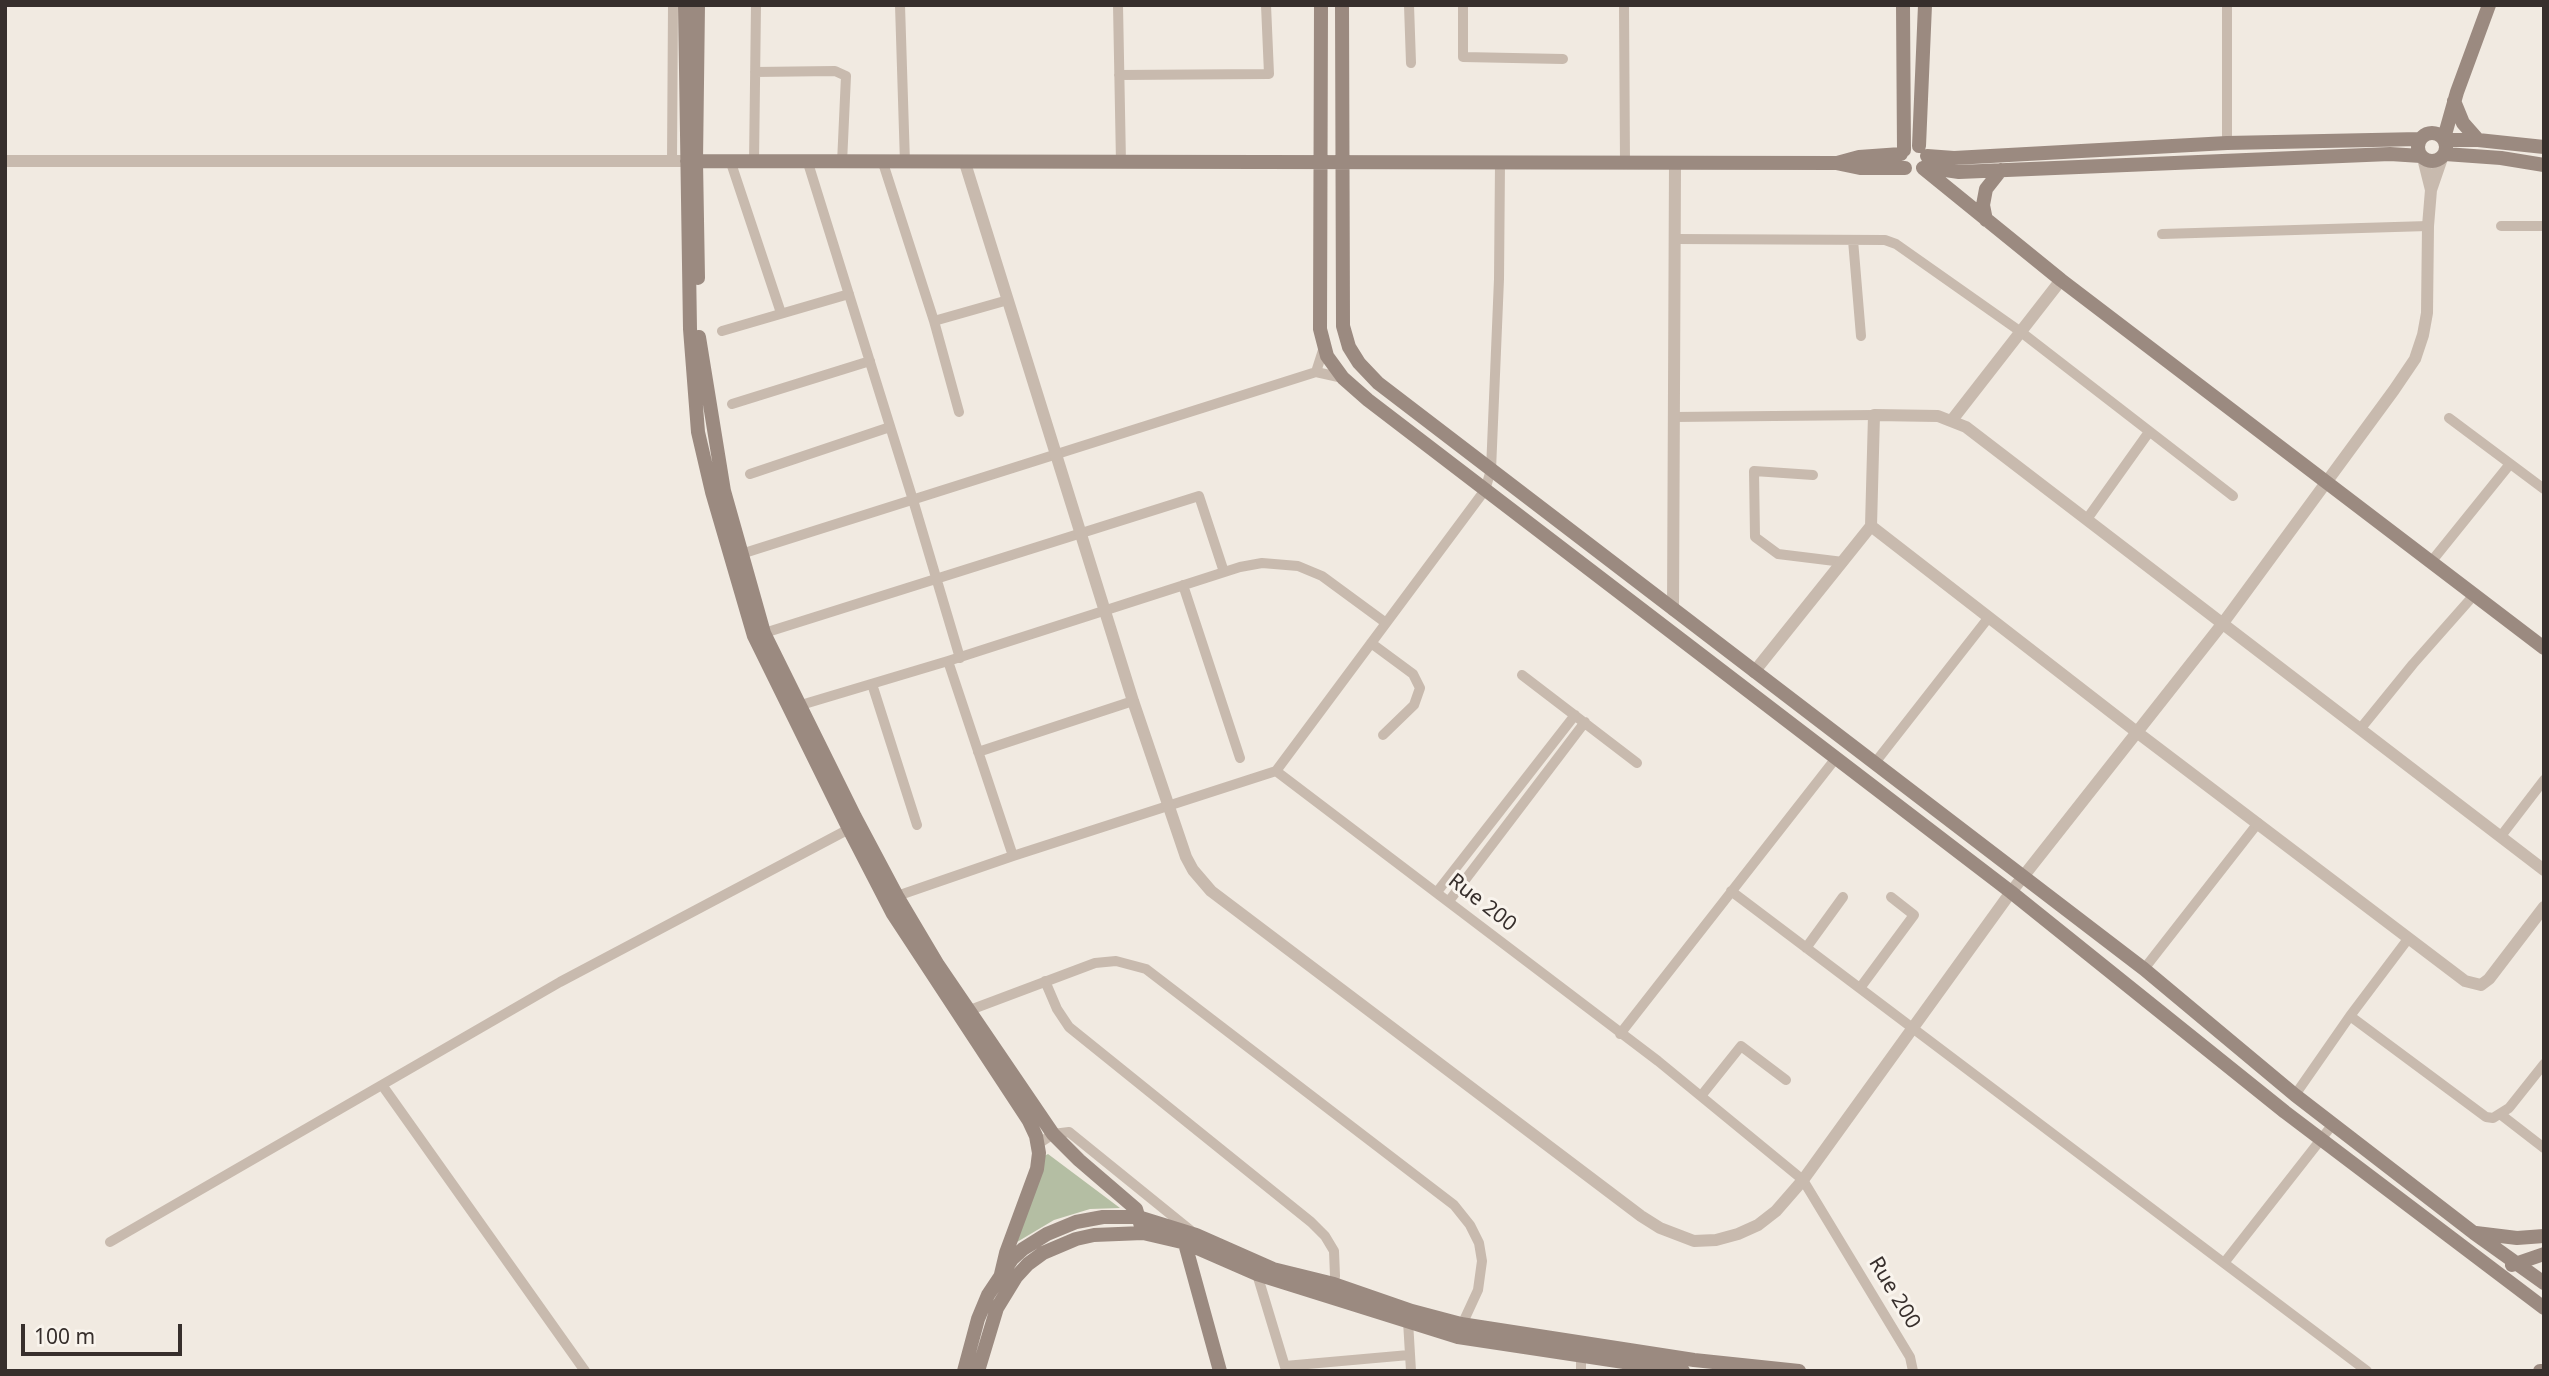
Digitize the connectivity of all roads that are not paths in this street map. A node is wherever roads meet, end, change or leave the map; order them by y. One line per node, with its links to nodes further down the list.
1 (673, 5): 31 (street)
2 (684, 5): 31 (main road)
3 (698, 5): 31 (main road)
4 (756, 5): 19 (street)
5 (900, 5): 38 (street)
6 (1118, 5): 20 (street)
7 (1266, 5): 20 (street)
8 (1321, 5): 42 (main road)
9 (1342, 5): 32 (main road)
10 (1409, 5): 18 (street)
11 (1463, 5): 17 (street)
12 (1624, 5): 43 (street)
13 (1903, 5): 27 (main road)
14 (1925, 5): 29 (main road)
15 (2227, 5): 24 (street)
16 (2489, 5): 21 (main road)
17 (1563, 59)
18 (1410, 63)
19 (755, 72): 34 (street); 36 (street)
20 (1119, 75): 40 (street)
21 (2456, 97): 22 (main road); 23 (main road); 25 (main road)
22 (2424, 136): 24 (main road); 25 (main road); 28 (main road)
23 (2478, 140): 25 (main road); 26 (main road)
24 (2227, 143): 29 (main road)
25 (2444, 147): 28 (main road); 45 (main road); 47 (street)
26 (2544, 147)
27 (1903, 157): 29 (main road); 29 (main road); 44 (main road)
28 (2422, 157): 46 (main road); 47 (street)
29 (1923, 159): 46 (main road); 48 (main road)
30 (5, 161): 31 (street)
31 (685, 161): 33 (main road); 88 (main road)
32 (1342, 162): 41 (main road); 42 (main road); 77 (main road)
33 (731, 163): 34 (main road); 58 (street)
34 (754, 163): 35 (main road)
35 (808, 163): 36 (main road); 56 (street)
36 (842, 163): 37 (main road)
37 (883, 163): 38 (main road); 59 (street)
38 (905, 163): 39 (main road)
39 (965, 163): 40 (main road); 57 (street)
40 (1121, 163): 42 (main road)
41 (1500, 163): 43 (main road); 77 (street)
42 (1320, 164): 63 (main road)
43 (1625, 164): 44 (main road)
44 (1675, 164): 53 (street)
45 (2544, 164)
46 (2001, 170): 48 (main road)
47 (2431, 190): 49 (street)
48 (1986, 220): 55 (main road)
49 (2428, 226): 52 (street); 80 (street)
50 (2501, 226): 51 (street)
51 (2544, 226)
52 (2162, 234)
53 (1676, 239): 54 (street); 70 (street)
54 (1853, 240): 61 (street); 62 (street)
55 (2061, 280): 61 (street); 80 (main road)
56 (849, 294): 58 (street); 64 (street)
57 (1008, 300): 59 (street); 75 (street)
58 (781, 313): 60 (street)
59 (934, 321): 68 (street)
60 (722, 331)
61 (2021, 332): 72 (street); 74 (street)
62 (1861, 336)
63 (1324, 347): 65 (street); 66 (main road)
64 (870, 361): 67 (street); 73 (street)
65 (1315, 372): 66 (street); 75 (street)
66 (1343, 378): 82 (main road)
67 (732, 404)
68 (959, 412)
69 (1874, 415): 70 (street); 72 (street); 86 (street)
70 (1674, 417): 96 (street)
71 (2449, 418): 76 (street)
72 (1952, 420): 85 (street)
73 (890, 427): 78 (street); 84 (street)
74 (2149, 432): 83 (street); 85 (street)
75 (1056, 455): 84 (street); 87 (street)
76 (2510, 464): 81 (street); 90 (street)
77 (1491, 470): 82 (street); 96 (main road)
78 (750, 474)
79 (1813, 475): 89 (street)
80 (2327, 483): 90 (main road); 99 (street)
81 (2544, 489)
82 (1485, 490): 98 (street); 117 (main road)
83 (2233, 496)
84 (913, 500): 88 (street); 92 (street)
85 (2087, 519): 99 (street)
86 (1871, 526): 89 (street); 97 (street)
87 (1081, 532): 91 (street); 92 (street); 95 (street)
88 (736, 556): 100 (main road)
89 (1843, 562): 105 (street)
90 (2431, 562): 94 (main road)
91 (1224, 572): 93 (street); 98 (street)
92 (935, 579): 100 (street); 103 (street)
93 (1183, 585): 95 (street); 116 (street)
94 (2474, 595): 102 (main road); 112 (street)
95 (1106, 609): 103 (street); 108 (street)
96 (1672, 610): 105 (main road)
97 (1989, 617): 113 (street); 119 (street)
98 (1386, 623): 101 (street)
99 (2223, 623): 112 (street); 113 (street)
100 (759, 635): 109 (main road); 125 (main road)
101 (1371, 643): 114 (street); 120 (street)
102 (2544, 648)
103 (960, 658): 104 (street)
104 (948, 661): 107 (street); 115 (street)
105 (1754, 672): 119 (main road)
106 (1522, 675): 110 (street)
107 (873, 684): 109 (street); 124 (street)
108 (1133, 701): 115 (street); 122 (street)
109 (801, 705): 133 (main road)
110 (1575, 715): 111 (street); 131 (street)
111 (1585, 722): 118 (street); 136 (street)
112 (2361, 728): 126 (street)
113 (2138, 733): 123 (street); 129 (street)
114 (1383, 735)
115 (978, 752): 127 (street)
116 (1240, 758)
117 (1836, 758): 130 (street); 132 (main road)
118 (1637, 763)
119 (1874, 764): 129 (main road)
120 (1276, 771): 122 (street); 131 (street, Rue 200)
121 (2544, 780): 126 (street)
122 (1168, 805): 127 (street); 158 (street)
123 (2258, 823): 138 (street); 140 (street)
124 (917, 825)
125 (849, 829): 149 (street); 156 (main road)
126 (2501, 836): 128 (street)
127 (1013, 856): 133 (street)
128 (2544, 870)
129 (2022, 877): 132 (street); 140 (main road)
130 (1731, 891): 139 (street); 146 (street)
131 (1437, 892): 136 (street, Rue 200)
132 (2011, 892): 145 (street); 155 (main road)
133 (897, 896): 143 (main road)
134 (1843, 897): 139 (street)
135 (1891, 897): 142 (street)
136 (1448, 901): 146 (street, Rue 200)
137 (2544, 907): 138 (street)
138 (2408, 939): 144 (street)
139 (1805, 948): 142 (street)
140 (2144, 969): 150 (main road)
141 (1045, 981): 143 (street); 172 (street); 175 (street)
142 (1860, 988): 145 (street)
143 (970, 1010): 154 (main road)
144 (2350, 1016): 150 (street); 152 (street)
145 (1912, 1029): 158 (street); 166 (street)
146 (1620, 1034): 151 (street, Rue 200)
147 (2544, 1064): 152 (street)
148 (1786, 1080): 151 (street)
149 (382, 1085): 164 (street); 179 (street)
150 (2295, 1095): 153 (main road)
151 (1701, 1096): 158 (street, Rue 200)
152 (2500, 1114): 157 (street)
153 (2333, 1124): 155 (street); 161 (main road)
154 (1053, 1134): 156 (street); 159 (main road); 163 (street)
155 (2321, 1139): 166 (street); 168 (main road)
156 (1038, 1144): 169 (main road)
157 (2544, 1148)
158 (1802, 1180): 186 (street, Rue 200)
159 (1138, 1217): 160 (main road); 163 (main road); 169 (main road)
160 (1143, 1233): 163 (main road); 181 (main road)
161 (2474, 1233): 162 (main road); 167 (main road)
162 (2544, 1236)
163 (1191, 1239): 170 (main road); 172 (main road); 182 (main road)
164 (110, 1242)
165 (2544, 1254): 167 (main road)
166 (2224, 1263): 187 (street)
167 (2517, 1264): 168 (main road); 171 (main road)
168 (2493, 1269): 173 (main road)
169 (1002, 1274): 180 (main road)
170 (1257, 1274): 172 (main road); 178 (street)
171 (2544, 1283)
172 (1331, 1291): 174 (main road); 175 (main road)
173 (2544, 1308)
174 (1408, 1321): 175 (main road); 176 (street)
175 (1460, 1331): 177 (main road); 185 (main road)
176 (1409, 1355): 178 (street); 183 (street)
177 (1581, 1364): 184 (main road)
178 (1286, 1368)
179 (584, 1371)
180 (964, 1371)
181 (978, 1371)
182 (1220, 1371)
183 (1410, 1371)
184 (1683, 1371)
185 (1799, 1371)
186 (1913, 1371)
187 (2367, 1371)

